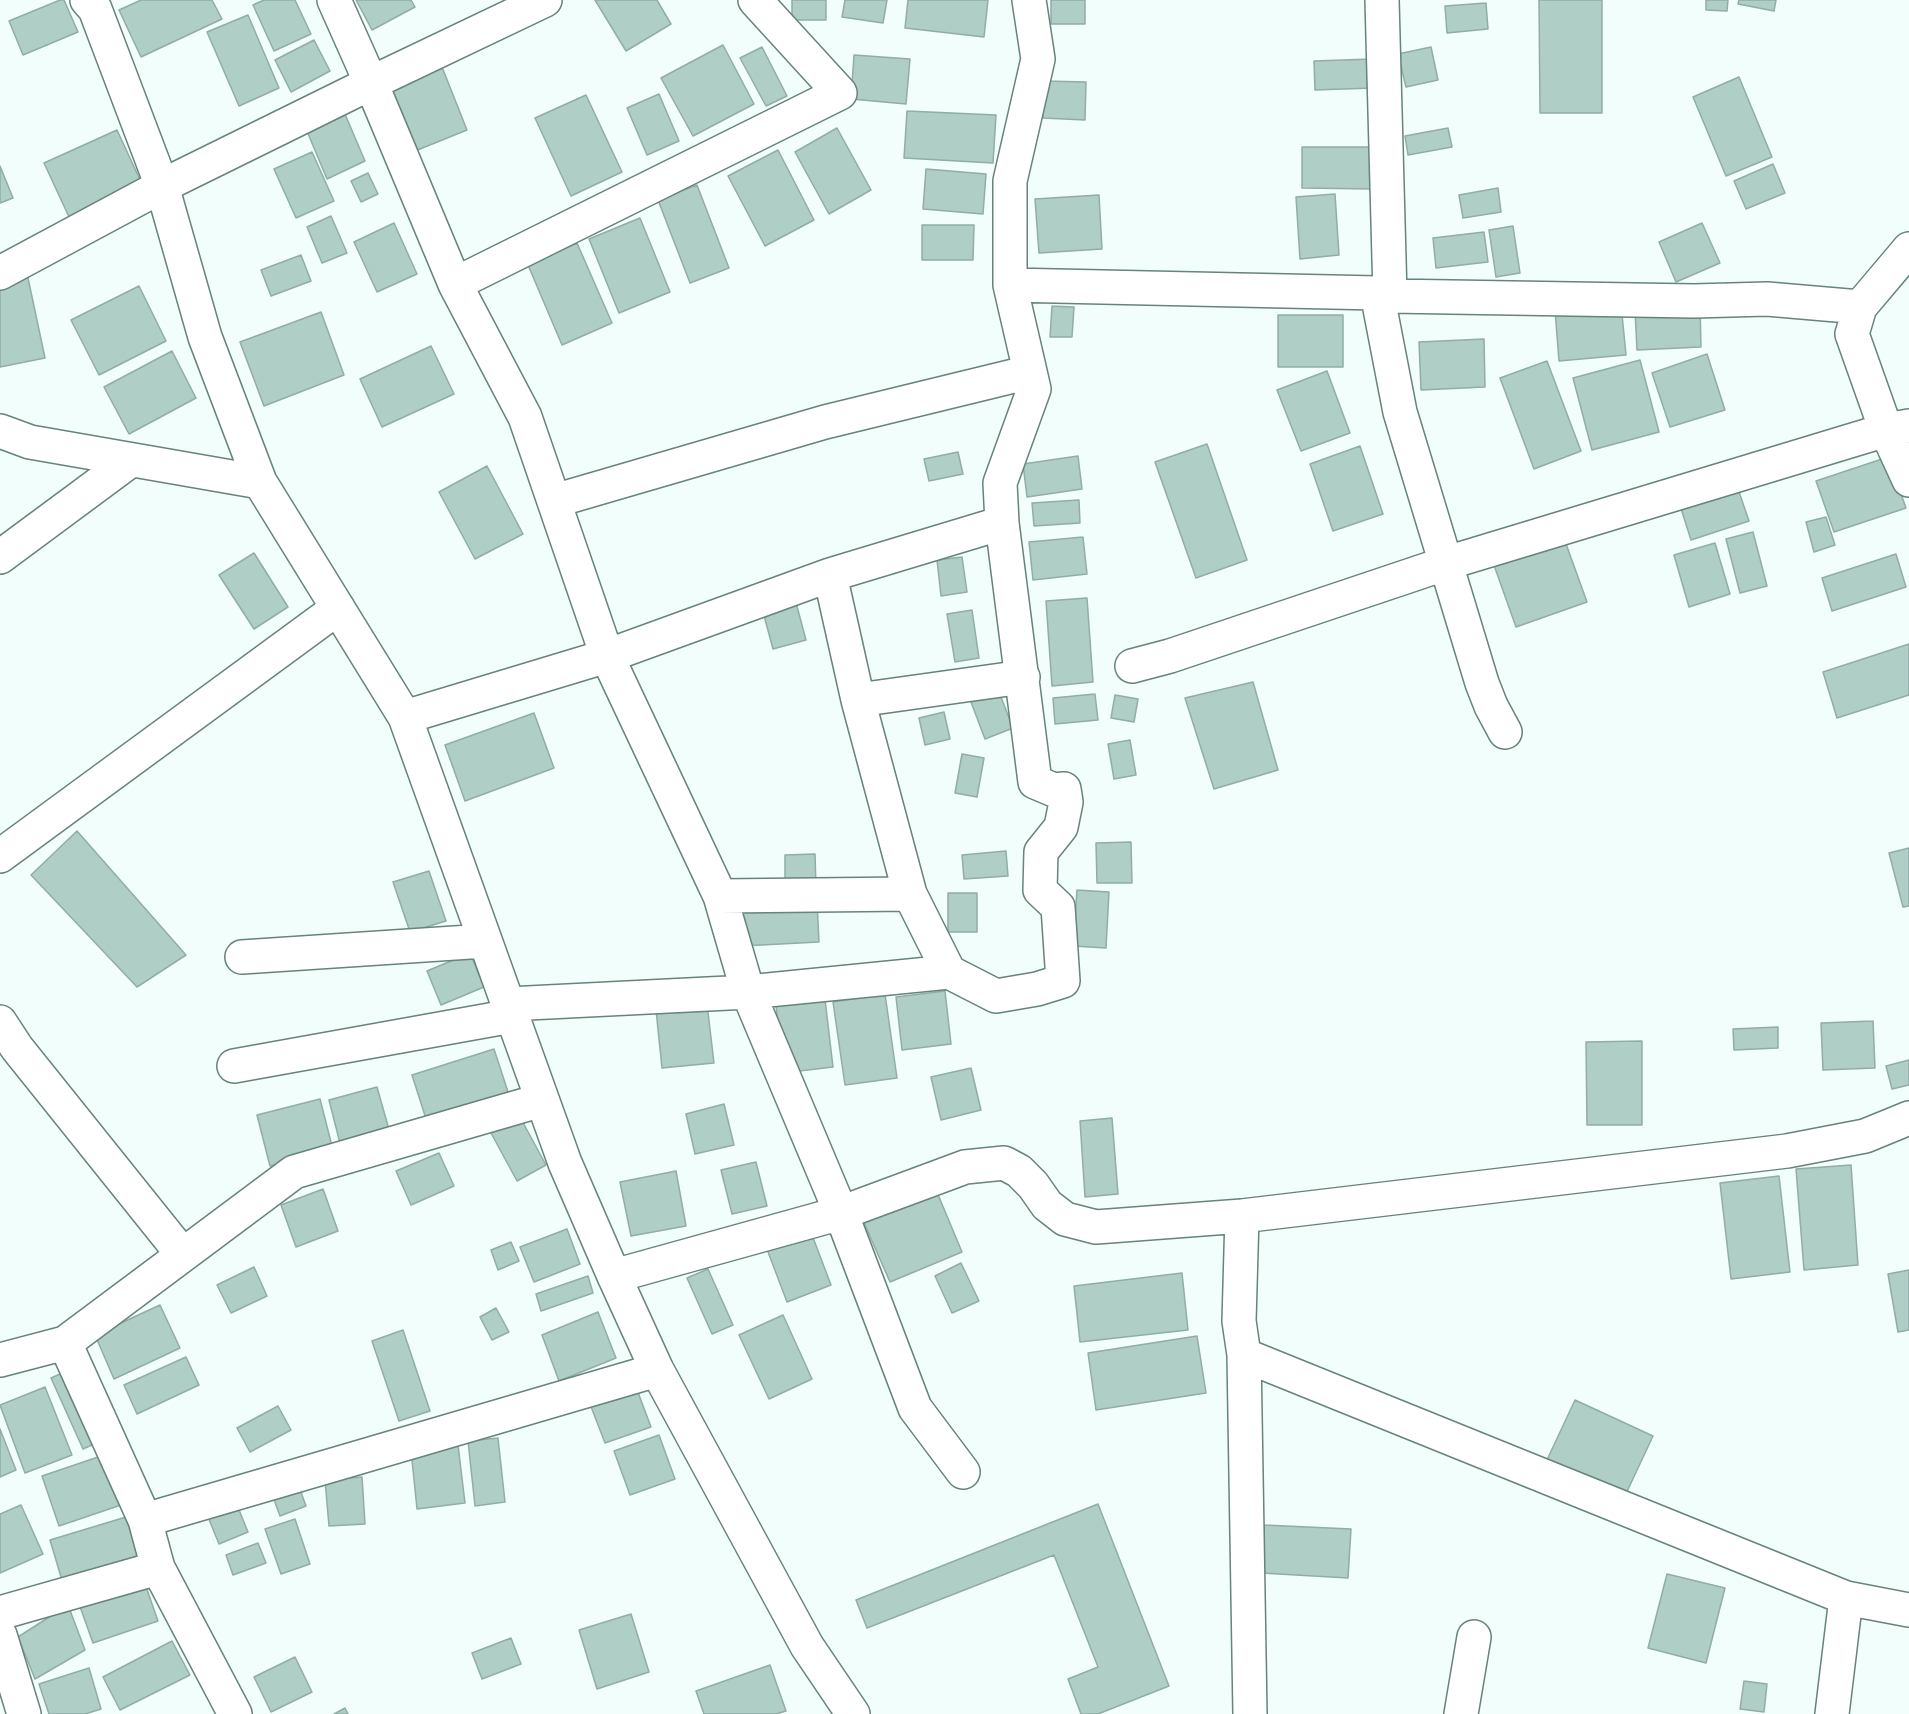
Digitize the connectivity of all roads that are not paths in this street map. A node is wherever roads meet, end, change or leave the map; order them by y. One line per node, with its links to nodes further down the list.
1 (87, 0): 8 (street)
2 (334, 0): 7 (street)
3 (545, 0): 7 (street)
4 (755, 0): 11 (street)
5 (1029, 0): 12 (street)
6 (1382, 0): 13 (street)
7 (371, 83): 8 (street); 11 (street)
8 (162, 186): 10 (street); 20 (street)
9 (1909, 249): 14 (street)
10 (0, 273)
11 (454, 284): 21 (street)
12 (1010, 285): 13 (street); 15 (street)
13 (1383, 295): 14 (street); 24 (street)
14 (1860, 307): 16 (street)
15 (1030, 372): 21 (street); 22 (street)
16 (1897, 428): 19 (street); 24 (street)
17 (0, 431): 18 (street)
18 (131, 460): 20 (street); 23 (street)
19 (1909, 480)
20 (260, 482): 26 (street)
21 (554, 501): 27 (street)
22 (1002, 523): 25 (street); 29 (street)
23 (0, 557)
24 (1447, 563): 28 (street); 32 (street)
25 (830, 575): 27 (street); 30 (street)
26 (338, 608): 31 (street); 33 (street)
27 (607, 656): 31 (street); 35 (street)
28 (1132, 666)
29 (1023, 677): 30 (street); 38 (street)
30 (858, 700): 34 (street)
31 (405, 717): 36 (street)
32 (1505, 732)
33 (0, 856)
34 (910, 894): 35 (street); 38 (street)
35 (720, 896): 39 (street)
36 (485, 941): 37 (street); 40 (street)
37 (242, 957)
38 (949, 972): 39 (street)
39 (748, 992): 40 (street); 45 (street)
40 (510, 1010): 42 (street); 43 (street)
41 (0, 1022): 47 (street)
42 (234, 1066)
43 (542, 1100): 47 (street); 48 (street)
44 (1909, 1119): 46 (street)
45 (841, 1213): 46 (street); 48 (street); 53 (street)
46 (1242, 1216): 50 (street)
47 (183, 1255): 49 (street)
48 (614, 1276): 52 (street)
49 (65, 1343): 51 (street); 54 (street)
50 (1244, 1354): 56 (street); 64 (street)
51 (0, 1360)
52 (657, 1370): 54 (street); 63 (street)
53 (963, 1472)
54 (145, 1520): 55 (street)
55 (158, 1568): 58 (street); 62 (street)
56 (1846, 1598): 57 (street); 66 (street)
57 (1909, 1610)
58 (0, 1614)
59 (0, 1635): 61 (street)
60 (1474, 1637): 65 (street)
61 (24, 1714)
62 (235, 1714)
63 (853, 1714)
64 (1250, 1714)
65 (1461, 1714)
66 (1832, 1714)

